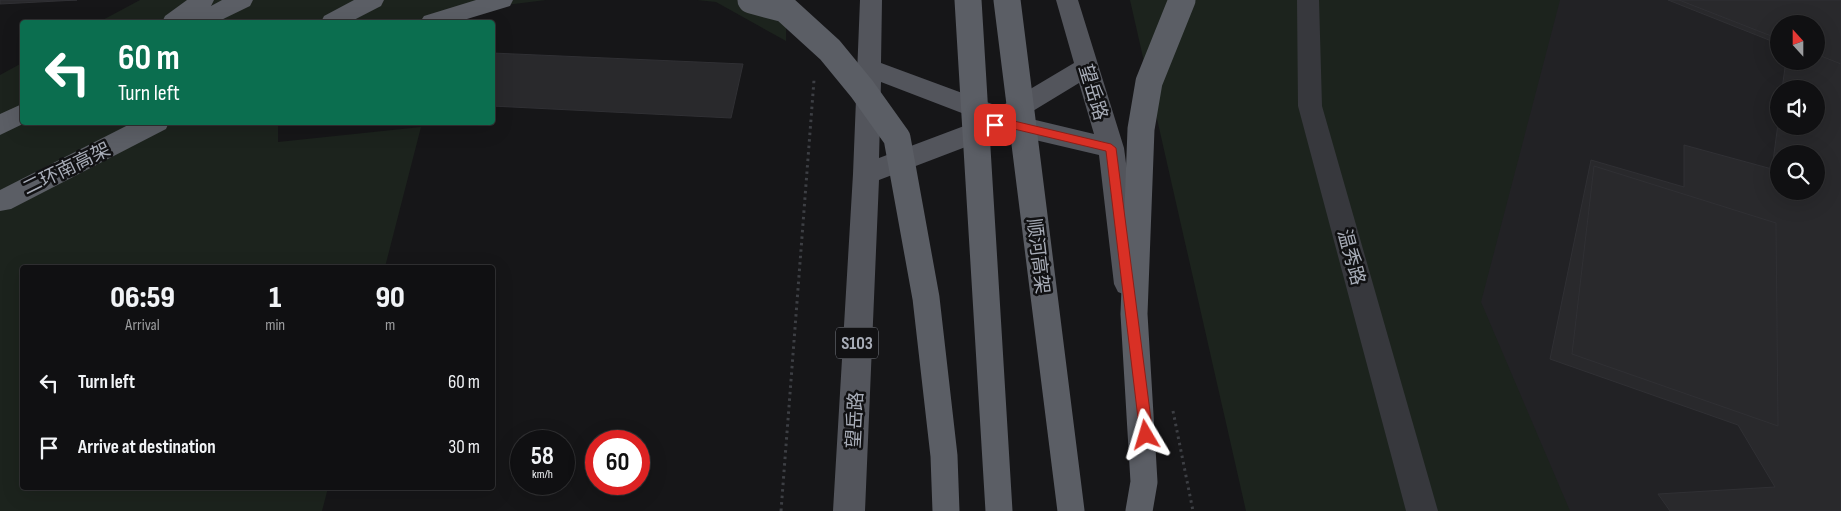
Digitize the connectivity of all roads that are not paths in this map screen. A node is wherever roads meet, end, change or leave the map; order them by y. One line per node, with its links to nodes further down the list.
1 (202, 0): 12 (highway)
2 (242, 0): 13 (highway)
3 (374, 0): 14 (highway)
4 (502, 0): 15 (highway)
5 (751, 0): 25 (highway, bridge)
6 (870, 0): 16 (main road, 望岳路 / S103)
7 (968, 0): 26 (highway, bridge)
8 (1007, 0): 27 (highway, 顺河高架, bridge)
9 (1067, 0): 17 (main road, 望岳路)
10 (1182, 0): 28 (highway, bridge)
11 (1308, 0): 30 (street, 温秀路)
12 (176, 20)
13 (202, 20)
14 (336, 20)
15 (438, 20)
16 (868, 67): 17 (main road); 22 (main road, 望岳路 / S103)
17 (1086, 67): 21 (main road, 望岳路)
18 (20, 115): 19 (highway)
19 (0, 125)
20 (152, 125): 23 (highway, 二环南高架)
21 (1111, 148): 22 (main road); 29 (main road, 望岳路)
22 (866, 174): 24 (main road, 望岳路 / S103)
23 (2, 200)
24 (849, 511)
25 (946, 511)
26 (999, 511)
27 (1071, 511)
28 (1139, 511)
29 (1149, 511)
30 (1422, 511)

